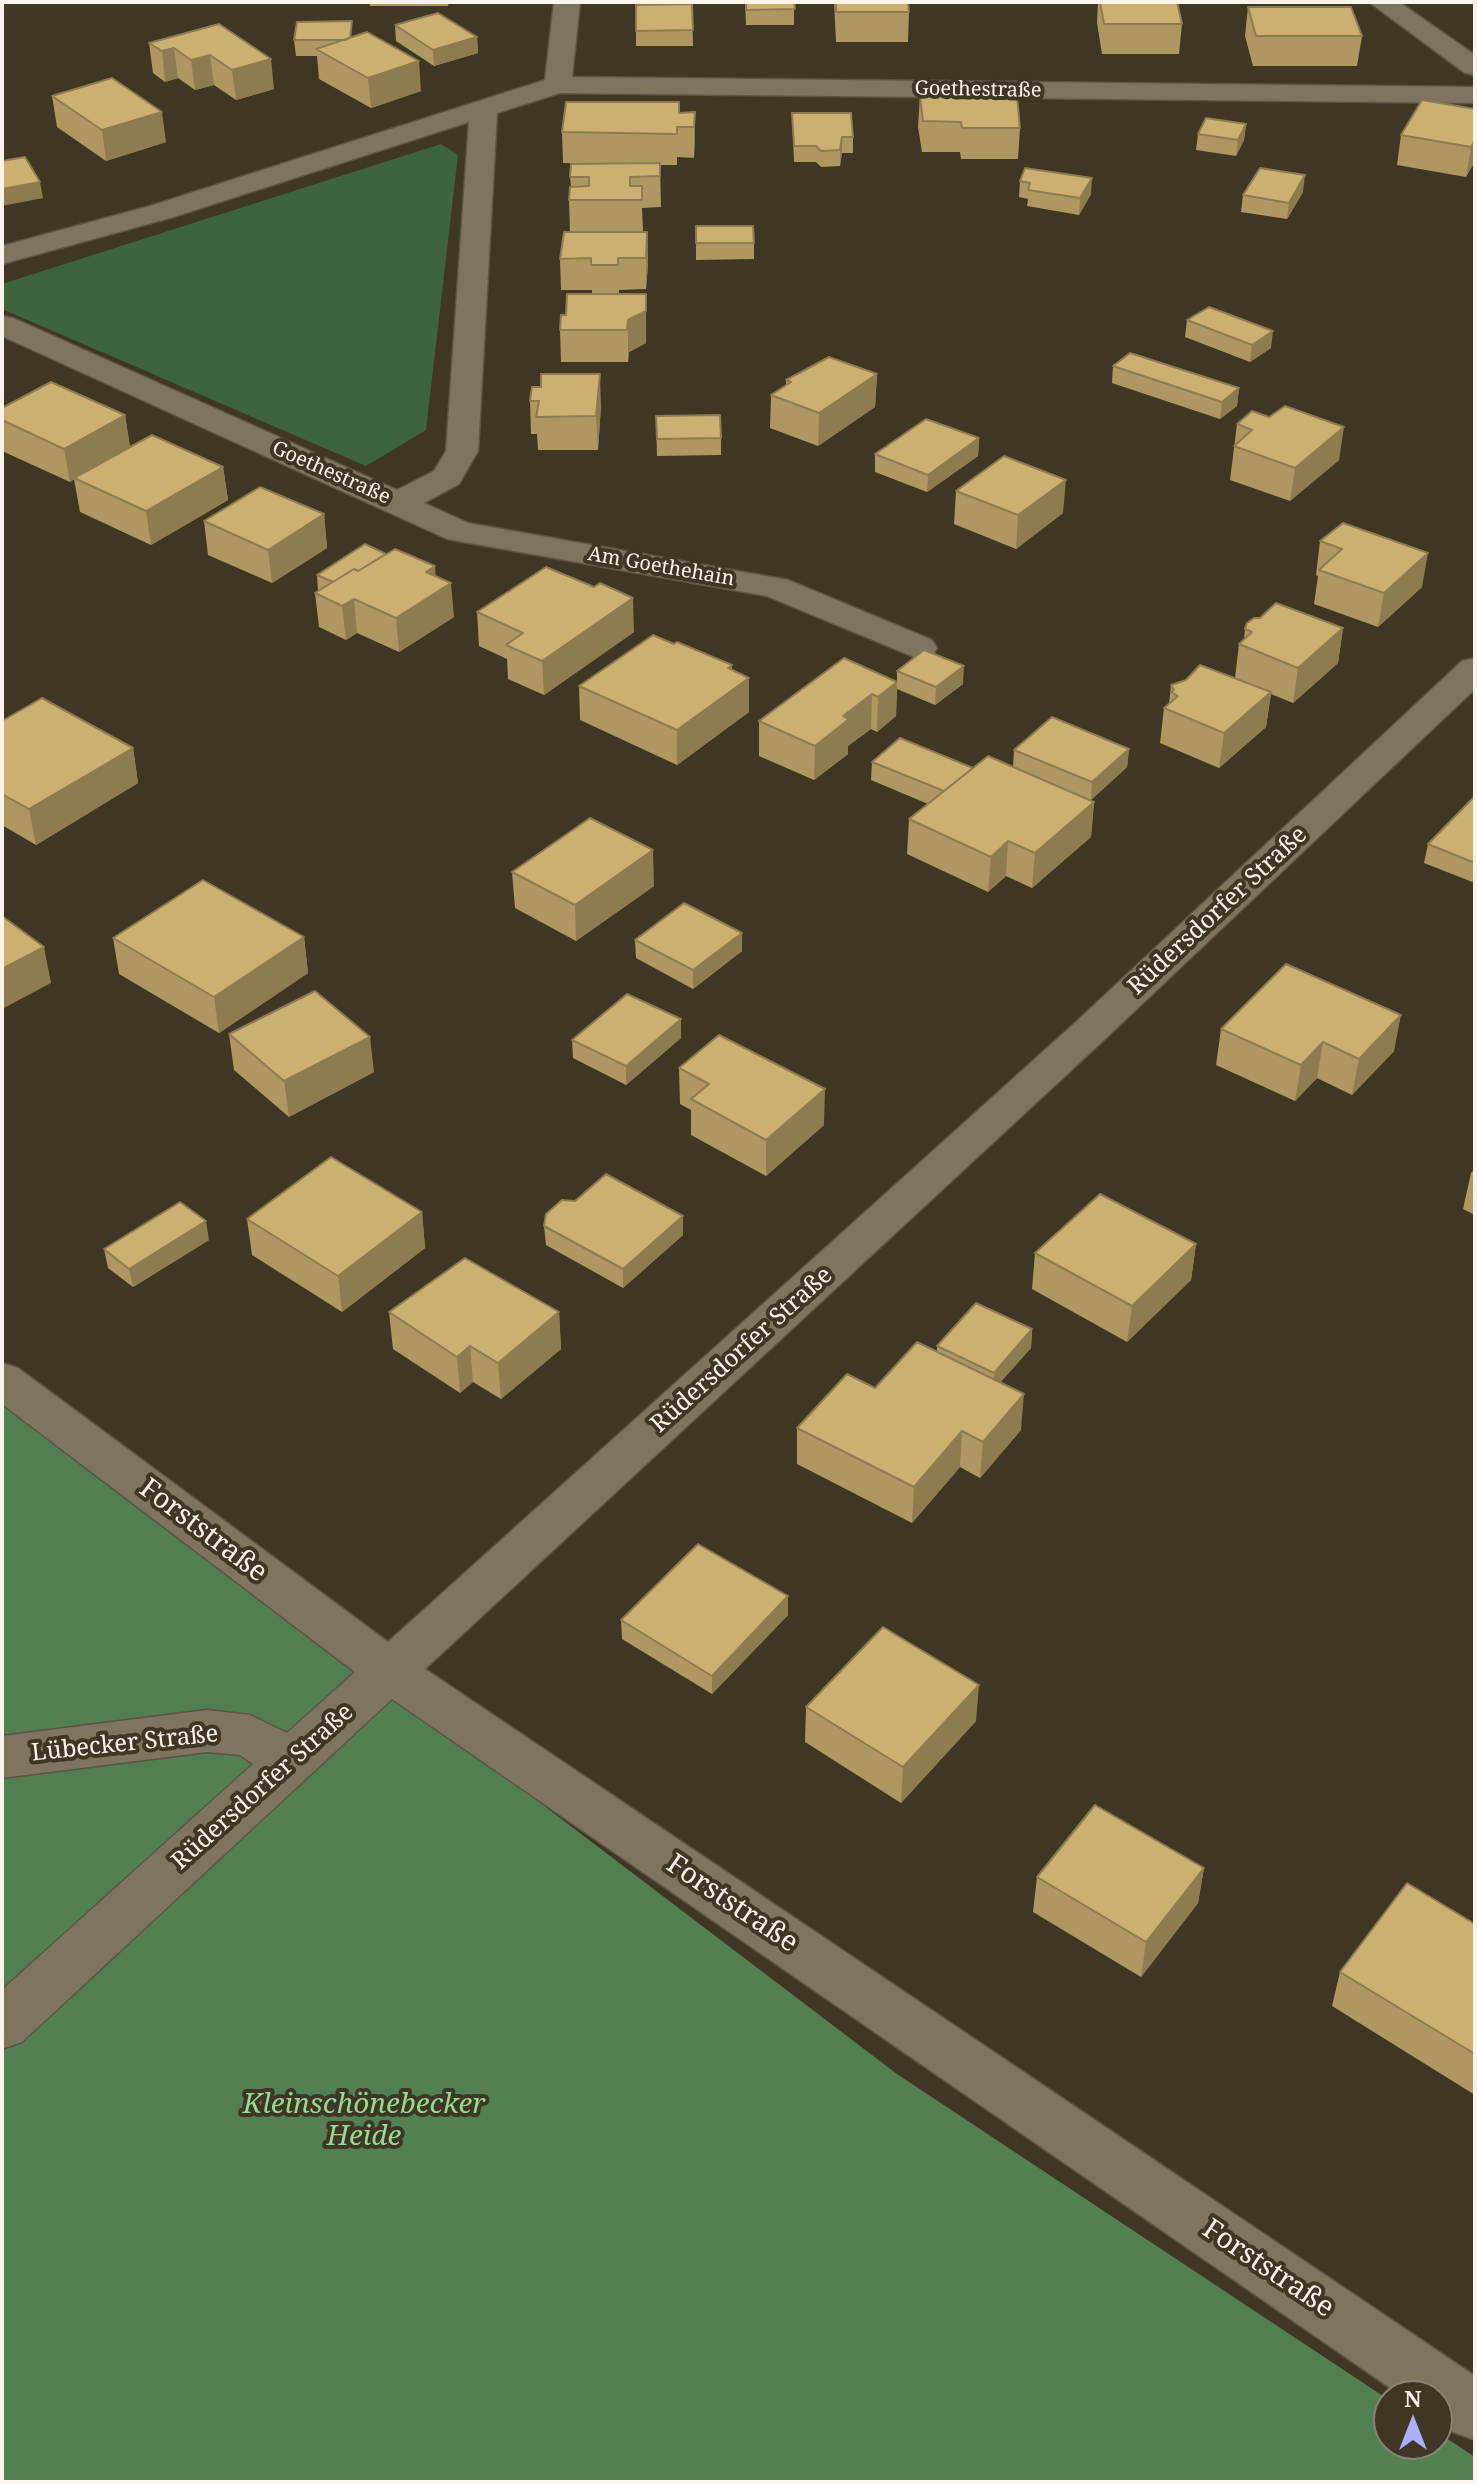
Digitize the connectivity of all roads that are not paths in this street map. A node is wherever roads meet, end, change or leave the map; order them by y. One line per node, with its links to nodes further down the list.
1 (567, 2): 4 (street)
2 (1382, 2): 3 (street)
3 (1475, 67)
4 (558, 85): 5 (street, Goethestraße); 6 (street, Goethestraße)
5 (1475, 95)
6 (484, 107): 7 (street, Goethestraße); 9 (street, Goethestraße)
7 (2, 255)
8 (2, 325): 9 (street, Goethestraße)
9 (398, 503): 10 (street, Am Goethehain)
10 (919, 648)
11 (1475, 669): 13 (street, Rüdersdorfer Straße)
12 (2, 1380): 13 (street, Forststraße)
13 (391, 1672): 15 (street, Rüdersdorfer Straße); 17 (street, Forststraße)
14 (2, 1757): 15 (street, Lübecker Straße)
15 (289, 1760): 16 (street, Rüdersdorfer Straße)
16 (2, 2025)
17 (1475, 2411)

